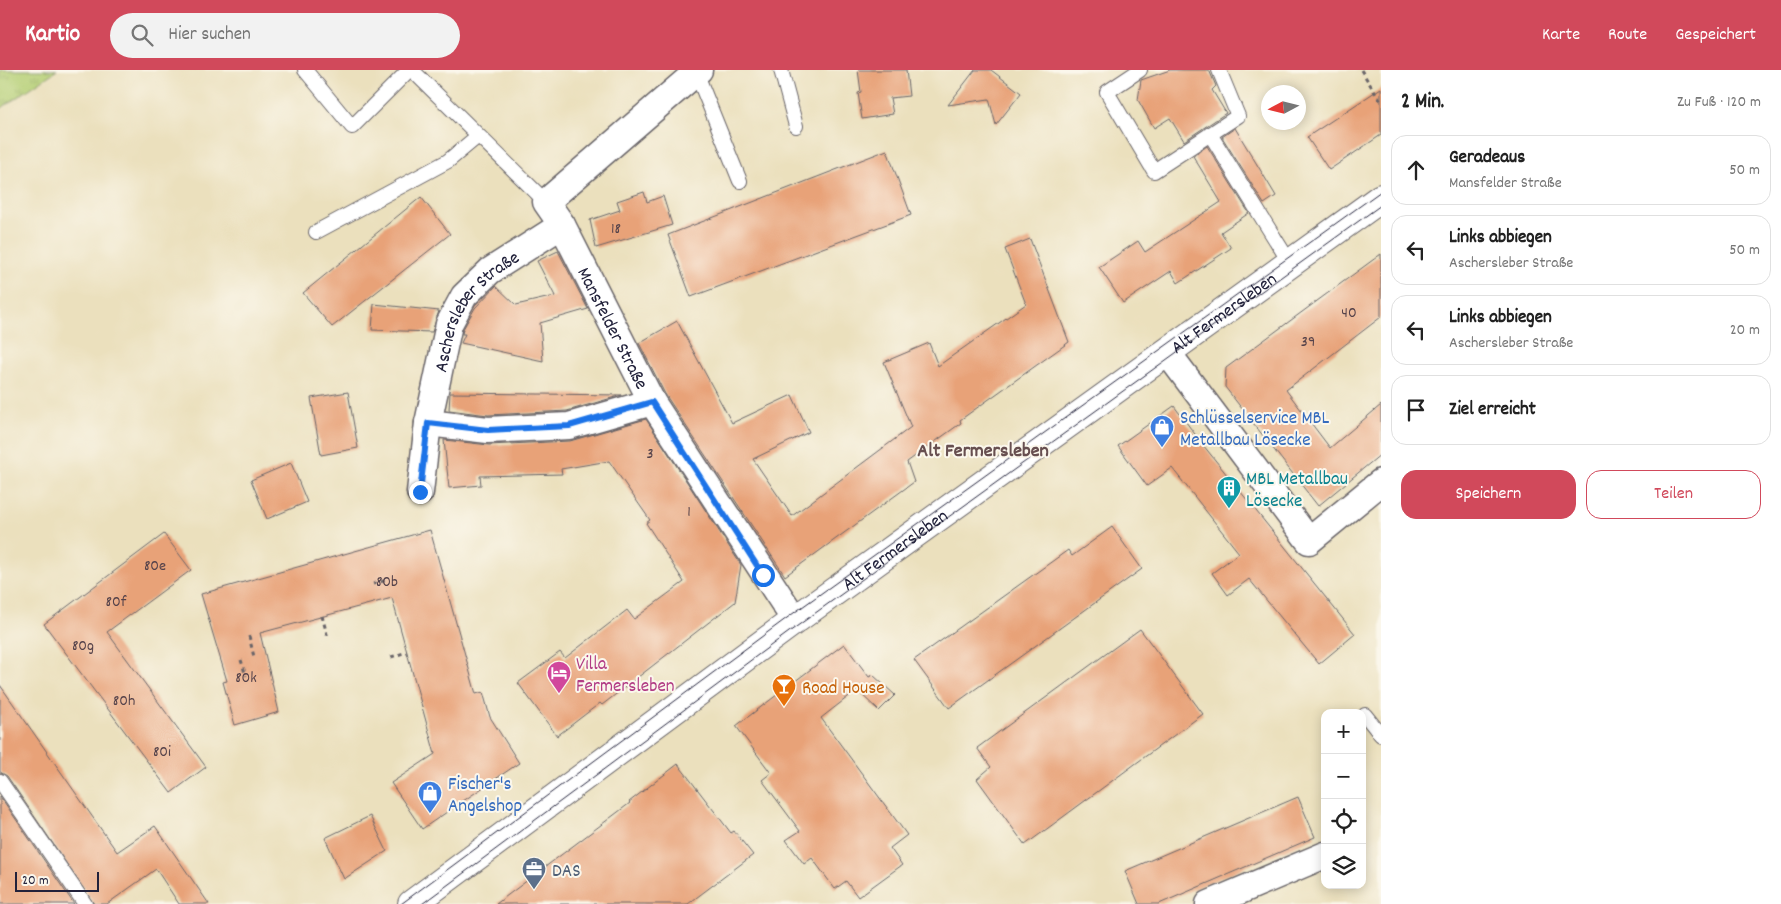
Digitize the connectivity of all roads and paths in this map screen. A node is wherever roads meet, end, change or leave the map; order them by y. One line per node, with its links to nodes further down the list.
1 (305, 70): 2 (lane)
2 (410, 70): 11 (lane)
3 (781, 70): 9 (lane)
4 (1140, 70): 10 (lane)
5 (1219, 70): 10 (lane)
6 (1361, 70): 8 (path)
7 (697, 71): 12 (lane); 14 (street)
8 (1381, 102)
9 (796, 126)
10 (1210, 134): 17 (lane)
11 (478, 136): 14 (lane); 16 (lane)
12 (740, 181)
13 (1381, 198): 17 (main road, Alt Fermersleben)
14 (546, 202): 15 (street, Mansfelder Straße)
15 (562, 225): 19 (street, Mansfelder Straße); 20 (street, Aschersleber Straße)
16 (316, 232)
17 (1290, 263): 18 (main road, Alt Fermersleben)
18 (1167, 352): 21 (street); 26 (main road, Alt Fermersleben)
19 (652, 402): 20 (street); 26 (street, Mansfelder Straße)
20 (428, 423): 22 (street, Aschersleber Straße)
21 (1381, 482)
22 (420, 492)
23 (387, 580): 24 (path)
24 (373, 584)
25 (322, 616): 28 (path)
26 (795, 620): 39 (main road, Alt Fermersleben)
27 (249, 636): 30 (path)
28 (328, 638)
29 (407, 652): 31 (path)
30 (254, 657)
31 (391, 657)
32 (241, 660): 33 (path)
33 (246, 676)
34 (1366, 716): 35 (lane)
35 (1381, 735)
36 (0, 781): 38 (lane)
37 (1321, 856): 40 (street)
38 (85, 904)
39 (412, 904)
40 (1209, 904)

